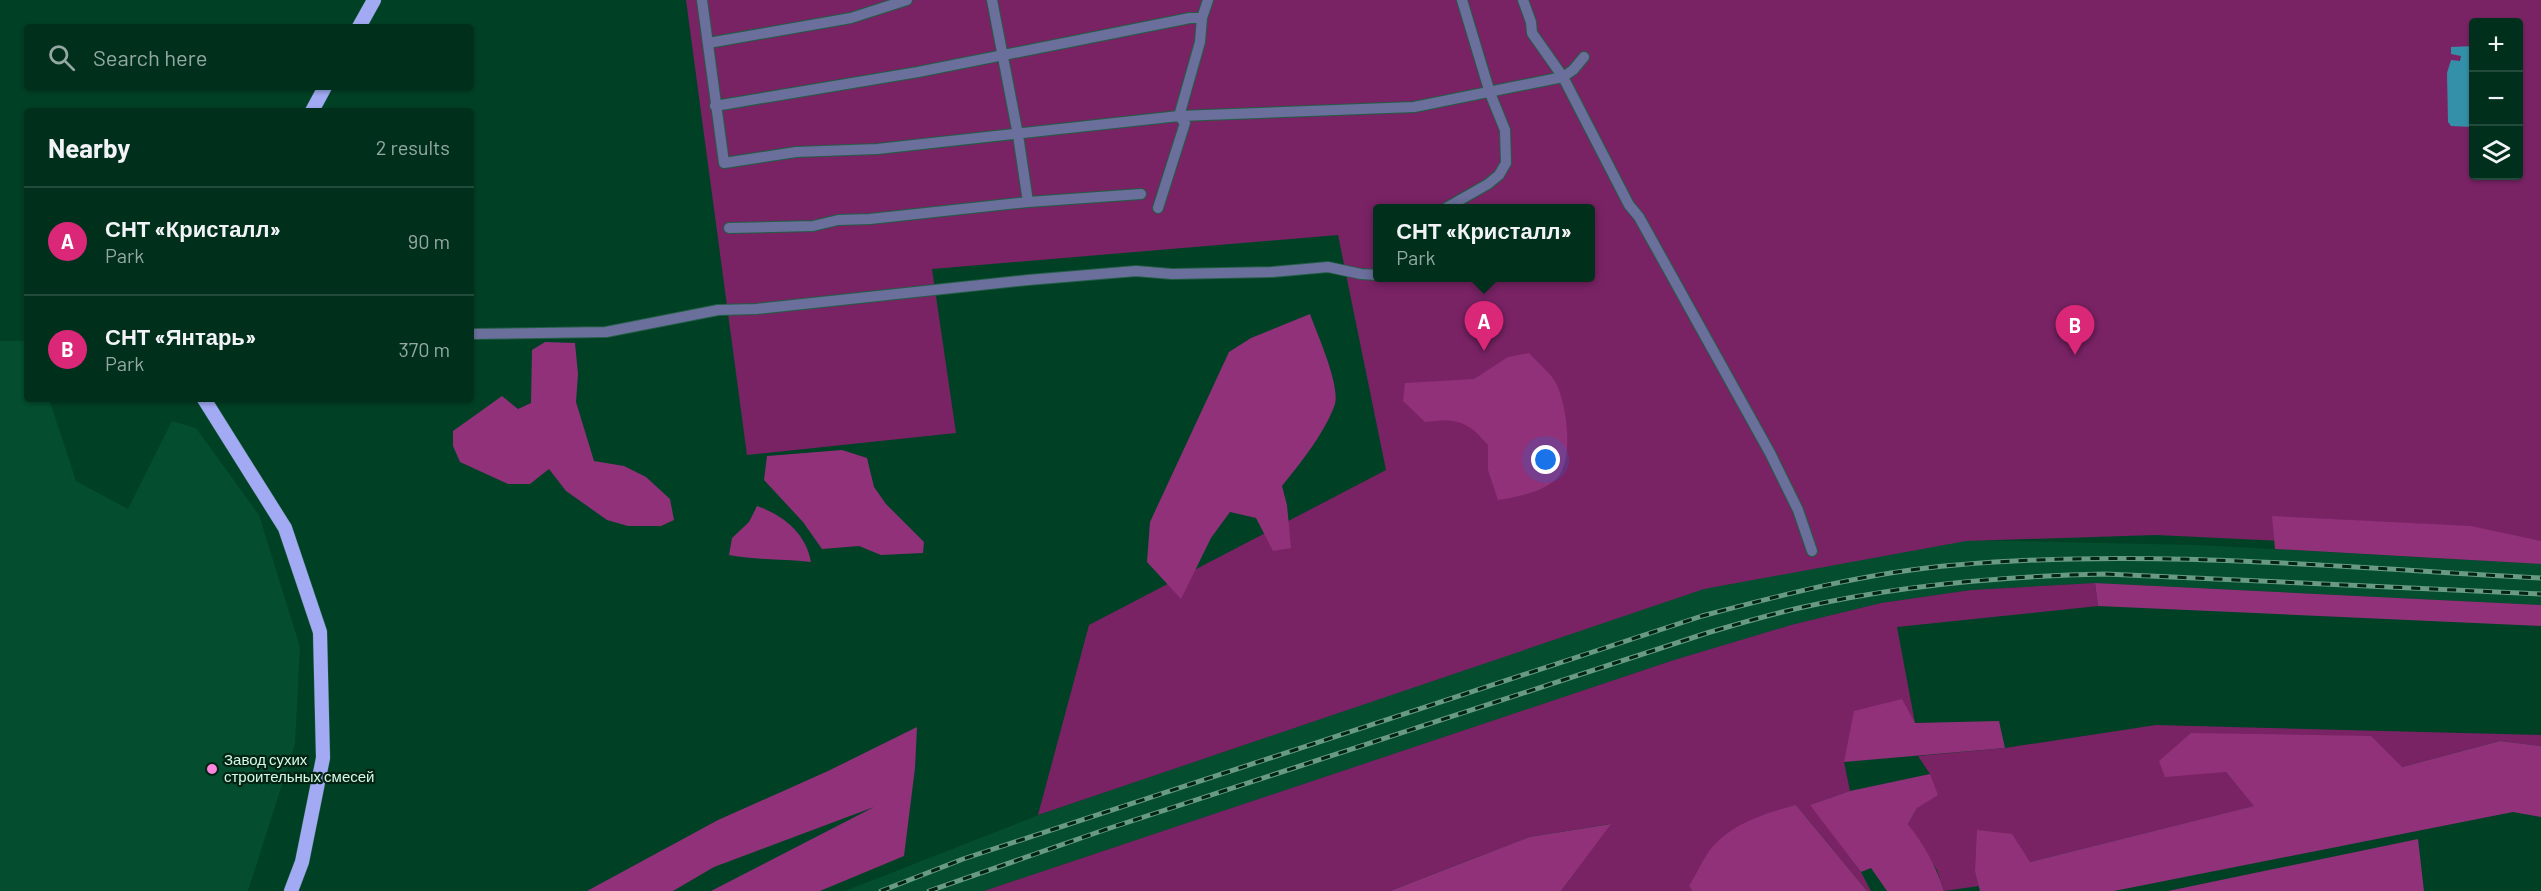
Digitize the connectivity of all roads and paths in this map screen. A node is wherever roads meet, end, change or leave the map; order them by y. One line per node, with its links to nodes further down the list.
1 (374, 0): 9 (main road)
2 (702, 0): 10 (street)
3 (908, 0): 10 (street)
4 (992, 0): 11 (street)
5 (1208, 0): 8 (street)
6 (1462, 0): 15 (street)
7 (1523, 0): 13 (street)
8 (1202, 18): 11 (street); 18 (street)
9 (361, 24)
10 (708, 43): 16 (street)
11 (1002, 55): 16 (street); 19 (street)
12 (1584, 57): 13 (street)
13 (1563, 77): 15 (street); 28 (street)
14 (323, 90): 17 (main road)
15 (1490, 93): 18 (street); 22 (street)
16 (715, 106): 19 (street)
17 (314, 108)
18 (1179, 116): 19 (street); 23 (street)
19 (1018, 135): 21 (street)
20 (1141, 194): 21 (street)
21 (1028, 202): 24 (street)
22 (1453, 204)
23 (1158, 208)
24 (729, 228)
25 (1373, 275): 26 (street)
26 (474, 334)
27 (206, 402): 29 (main road)
28 (1812, 551)
29 (291, 891)

